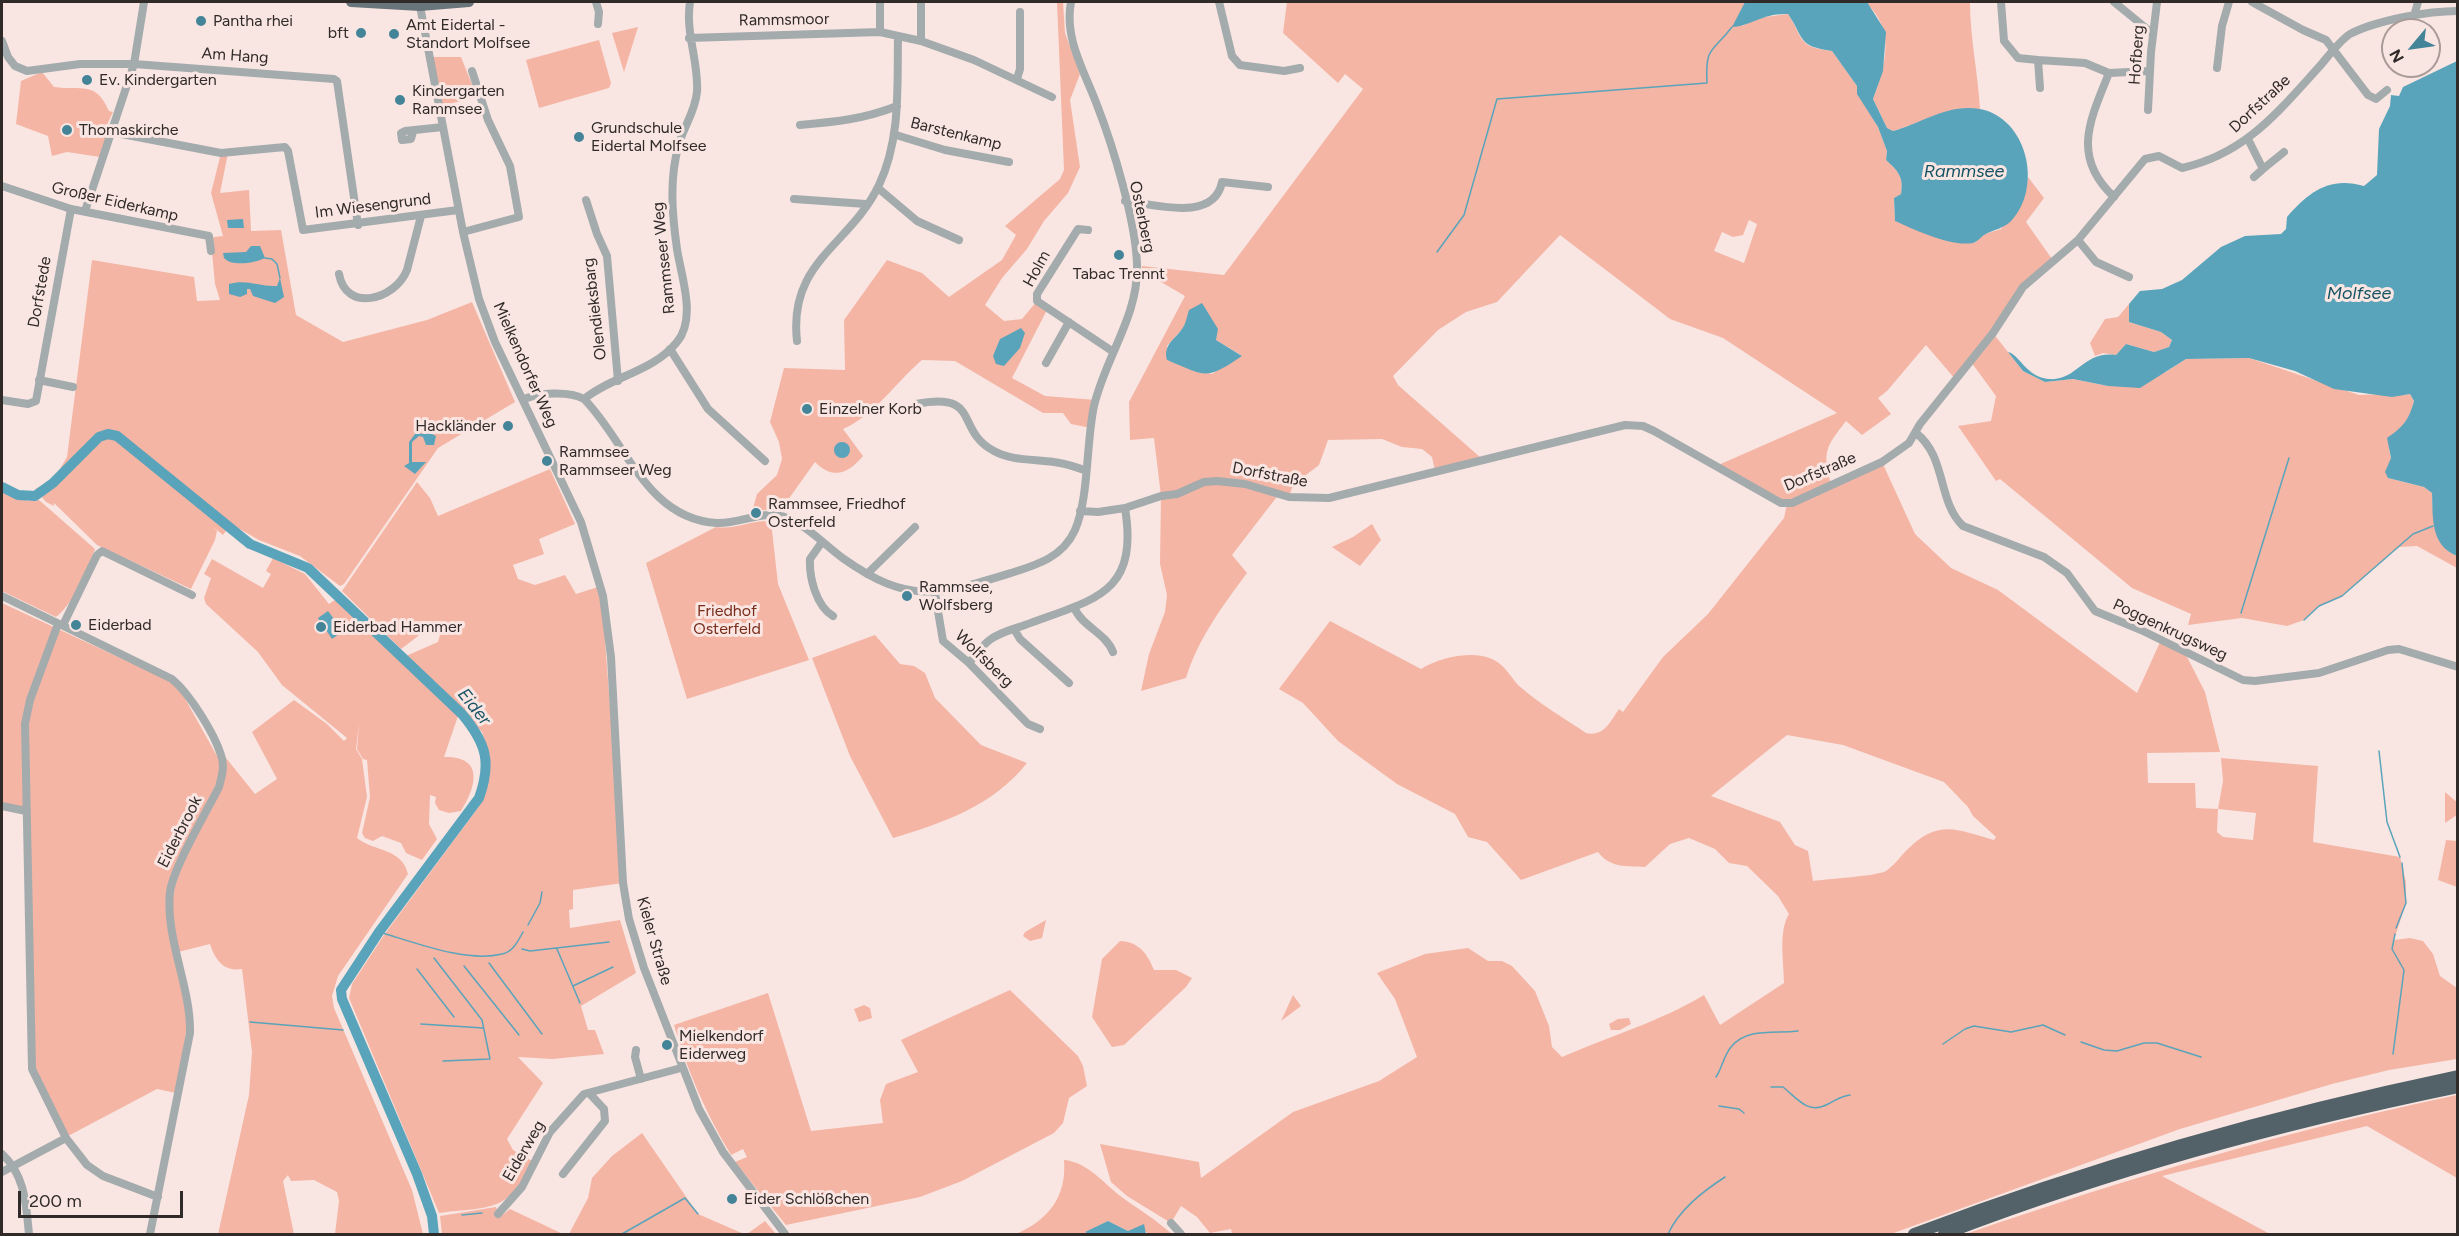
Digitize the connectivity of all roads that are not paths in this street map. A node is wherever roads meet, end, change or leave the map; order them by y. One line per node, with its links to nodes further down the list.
1 (144, 2): 33 (street)
2 (351, 2): 17 (main road)
3 (469, 2): 17 (main road)
4 (596, 2): 21 (street)
5 (690, 2): 25 (street, Rammseer Weg)
6 (880, 2): 22 (street)
7 (921, 2): 29 (street)
8 (1071, 2): 61 (street, Osterberg)
9 (1220, 2): 34 (street)
10 (2001, 2): 32 (street)
11 (2114, 2): 23 (street)
12 (2157, 2): 23 (street, Hofberg)
13 (2229, 2): 35 (street)
14 (2252, 2): 28 (street)
15 (2418, 2): 20 (street)
16 (2452, 2): 18 (street)
17 (420, 6): 46 (street, Mielkendorfer Weg)
18 (2453, 11): 20 (street)
19 (1020, 12): 39 (street)
20 (2414, 16): 24 (street)
21 (598, 24)
22 (880, 32): 25 (street, Rammsmoor); 26 (street, Rammsmoor)
23 (2152, 33): 36 (street, Hofberg)
24 (2348, 35): 28 (street); 30 (street, Dorfstraße)
25 (689, 38): 77 (street, Rammseer Weg)
26 (898, 38): 29 (street, Rammsmoor); 43 (street, Barstenkamp)
27 (2, 40): 31 (street, Am Hang)
28 (2326, 40): 30 (street)
29 (921, 41): 39 (street, Rammsmoor)
30 (2335, 50): 41 (street); 50 (street, Dorfstraße)
31 (5, 58): 33 (street, Am Hang)
32 (2038, 60): 38 (street); 40 (street)
33 (134, 64): 47 (street); 67 (street, Am Hang)
34 (1300, 68)
35 (2217, 68)
36 (2150, 70): 38 (street); 44 (street, Hofberg)
37 (472, 71): 69 (street)
38 (2109, 73): 58 (street)
39 (1017, 79): 42 (street, Rammsmoor)
40 (2040, 88)
41 (2388, 90)
42 (1052, 97)
43 (897, 106): 45 (street, Barstenkamp); 49 (street, Barstenkamp)
44 (2148, 110)
45 (800, 125)
46 (442, 127): 48 (street); 64 (street, Mielkendorfer Weg)
47 (111, 132): 65 (street); 67 (street, Im Wiesengrund)
48 (413, 132)
49 (896, 135): 52 (street, Barstenkamp); 57 (street, Barstenkamp)
50 (2248, 139): 53 (street); 58 (street, Dorfstraße)
51 (2284, 153): 53 (street)
52 (1009, 162)
53 (2264, 169): 54 (street)
54 (2254, 177)
55 (2, 186): 63 (street, Großer Eiderkamp)
56 (1268, 187): 61 (street)
57 (878, 188): 62 (street, Barstenkamp); 70 (street)
58 (2114, 197): 71 (street, Dorfstraße)
59 (794, 199): 62 (street)
60 (585, 200): 81 (street, Olendieksbarg)
61 (1125, 201): 78 (street, Osterberg)
62 (866, 204): 76 (street, Barstenkamp)
63 (71, 209): 65 (street, Großer Eiderkamp); 80 (street, Dorfstede)
64 (459, 210): 66 (street, Im Wiesengrund); 69 (street, Mielkendorfer Weg)
65 (85, 211): 72 (street, Großer Eiderkamp)
66 (421, 216): 67 (street, Im Wiesengrund); 73 (street)
67 (358, 225)
68 (1088, 230): 75 (street, Holm)
69 (463, 232): 85 (street, Mielkendorfer Weg)
70 (959, 240)
71 (2079, 240): 74 (street); 87 (street, Dorfstraße)
72 (211, 251)
73 (339, 274)
74 (2129, 277)
75 (1069, 321): 78 (street, Holm); 79 (street)
76 (797, 340)
77 (670, 349): 81 (street, Rammseer Weg); 88 (street)
78 (1112, 351): 89 (street, Osterberg)
79 (1046, 363)
80 (39, 380): 82 (street); 84 (street, Dorfstede)
81 (618, 381): 83 (street, Rammseer Weg)
82 (73, 387)
83 (584, 399): 85 (street); 93 (street, Osterberg)
84 (2, 400)
85 (523, 400): 95 (street, Mielkendorfer Weg)
86 (916, 404): 89 (street)
87 (1916, 433): 90 (street, Dorfstraße); 105 (street, Poggenkrugsweg)
88 (765, 461)
89 (1085, 470): 91 (street, Osterberg)
90 (1125, 508): 91 (street); 99 (street)
91 (1080, 511): 96 (street, Osterberg)
92 (915, 527): 94 (street)
93 (822, 542): 94 (street, Osterberg); 100 (street)
94 (867, 574): 96 (street, Osterberg)
95 (601, 586): 111 (street, Kieler Straße)
96 (935, 593): 104 (street, Wolfsberg)
97 (192, 595): 101 (street)
98 (2, 596): 101 (street, Eiderbrook)
99 (1074, 606): 102 (street); 103 (street)
100 (833, 616)
101 (60, 625): 109 (street); 121 (street, Eiderbrook)
102 (1014, 629): 104 (street); 106 (street)
103 (1113, 652)
104 (969, 663): 107 (street, Wolfsberg)
105 (2457, 667)
106 (1069, 683)
107 (1040, 729)
108 (2, 806): 109 (street)
109 (26, 811): 116 (street)
110 (636, 1050): 113 (street)
111 (681, 1068): 113 (street, Eiderweg); 126 (street, Kieler Straße)
112 (2457, 1076): 128 (highway)
113 (641, 1079): 115 (street, Eiderweg)
114 (2457, 1087): 129 (highway)
115 (589, 1093): 120 (street); 122 (street, Eiderweg)
116 (66, 1138): 118 (street); 121 (street)
117 (2, 1154): 118 (street)
118 (14, 1165): 119 (street); 124 (street)
119 (2, 1172)
120 (563, 1174)
121 (158, 1197): 125 (street, Eiderbrook)
122 (498, 1214)
123 (1171, 1223): 127 (street)
124 (29, 1234)
125 (150, 1234)
126 (785, 1234)
127 (1181, 1234)
128 (1914, 1234)
129 (1944, 1234)

